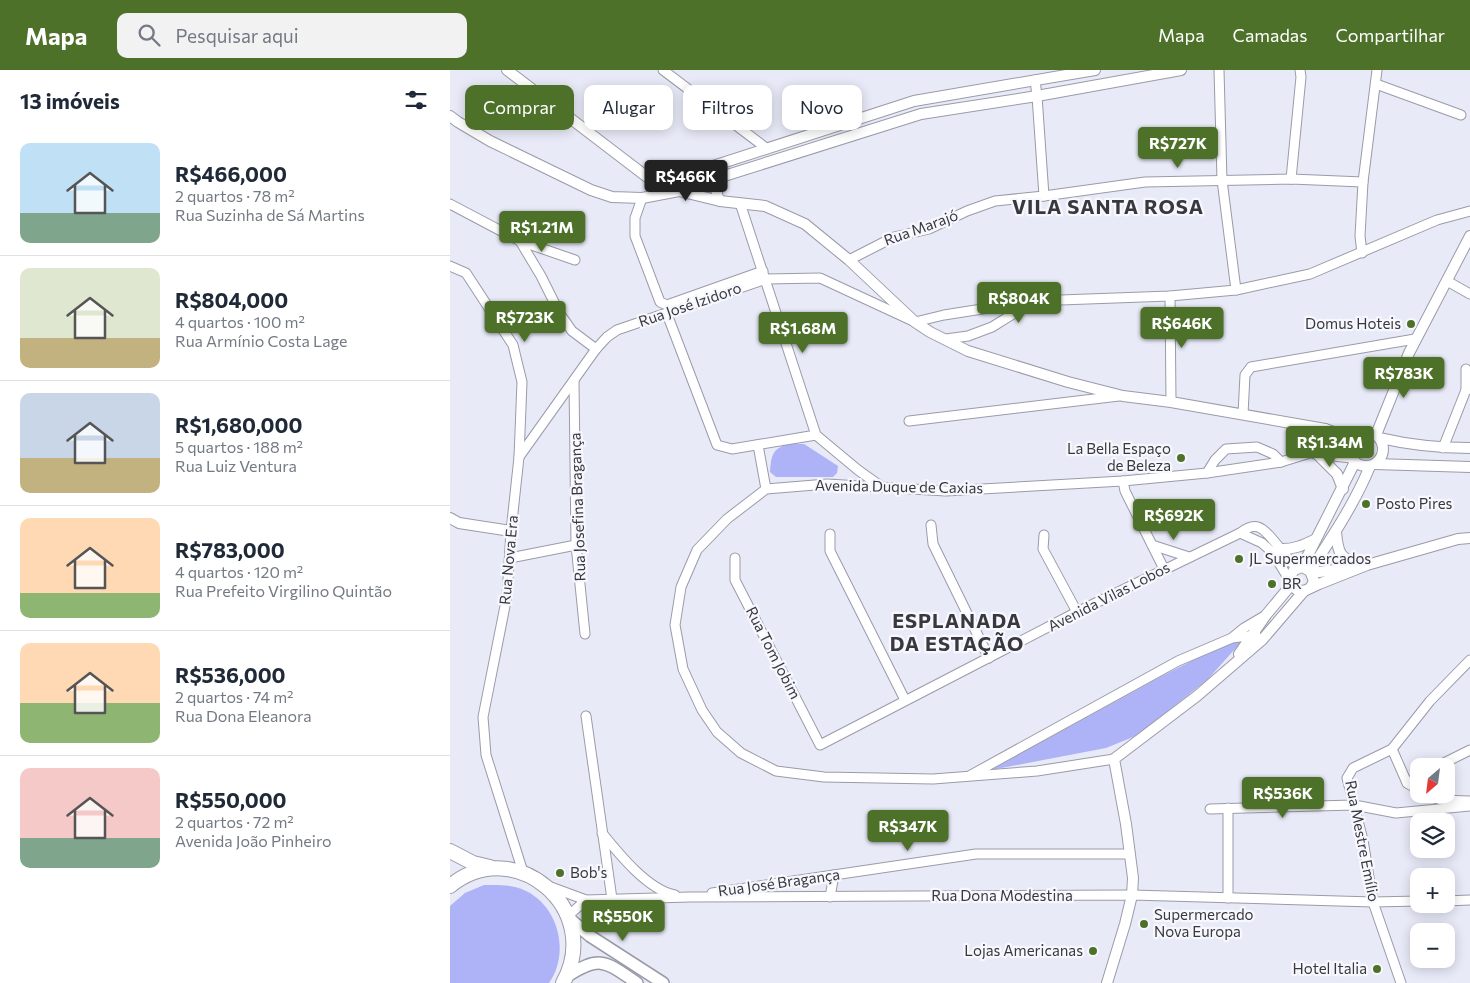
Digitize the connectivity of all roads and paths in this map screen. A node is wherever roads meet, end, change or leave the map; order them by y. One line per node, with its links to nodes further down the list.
1 (508, 70): 17 (street)
2 (663, 70): 13 (street)
3 (1095, 70): 8 (street)
4 (1181, 70): 10 (street)
5 (1219, 70): 18 (street)
6 (1300, 70): 16 (street)
7 (1377, 70): 9 (street)
8 (1035, 80): 10 (street); 13 (street)
9 (1376, 84): 11 (street); 19 (street)
10 (1037, 96): 15 (street); 21 (street)
11 (1461, 115)
12 (450, 116): 22 (street)
13 (766, 148): 20 (street)
14 (668, 177): 17 (street); 20 (street); 20 (street)
15 (721, 177): 20 (street); 23 (street)
16 (1291, 179): 18 (street, Rua Marajó); 19 (street, Rua Marajó)
17 (651, 180): 22 (street)
18 (1222, 180): 21 (street, Rua Marajó); 35 (street)
19 (1363, 182): 29 (street)
20 (681, 186): 22 (street); 23 (street)
21 (1044, 196): 31 (street, Rua Marajó)
22 (642, 198): 33 (street)
23 (720, 201): 25 (street)
24 (450, 204): 28 (street)
25 (740, 204): 31 (street); 33 (street)
26 (1470, 211): 29 (street)
27 (1470, 236): 34 (street)
28 (520, 241): 30 (street); 48 (street)
29 (1362, 253): 35 (street)
30 (574, 260)
31 (849, 260): 42 (street)
32 (450, 266): 65 (street, Rua Nova Era)
33 (765, 275): 40 (street, Rua José Izidoro); 42 (street, Rua José Izidoro); 58 (street)
34 (1447, 280): 36 (street); 47 (street)
35 (1236, 290): 37 (street)
36 (1470, 294)
37 (1170, 296): 38 (street); 54 (street)
38 (1033, 302): 39 (street); 43 (street)
39 (991, 308): 41 (street); 43 (street)
40 (667, 314): 48 (street, Rua José Izidoro); 61 (street)
41 (933, 317): 42 (street); 44 (street)
42 (915, 322): 44 (street)
43 (992, 327): 45 (street)
44 (930, 332): 46 (street)
45 (968, 336): 46 (street); 49 (street)
46 (946, 339): 49 (street)
47 (1415, 339): 55 (street); 59 (street)
48 (596, 349): 51 (street, Rua José Izidoro)
49 (968, 351): 53 (street)
50 (1466, 369): 52 (street)
51 (574, 380): 65 (street, Rua José Izidoro); 86 (street, Rua Josefina Bragança)
52 (1468, 390): 62 (street)
53 (1123, 396): 54 (street); 56 (street)
54 (1171, 402): 55 (street)
55 (1243, 414): 57 (street)
56 (909, 421)
57 (1325, 429): 60 (street); 64 (street)
58 (816, 435): 61 (street); 70 (street)
59 (1378, 436): 60 (street); 62 (street); 68 (street)
60 (1351, 441): 64 (street, Avenida Duque de Caxias); 66 (street)
61 (758, 445): 75 (street)
62 (1443, 448): 63 (street)
63 (1470, 448)
64 (1318, 452): 66 (street, Avenida Duque de Caxias); 67 (street, Avenida Duque de Caxias); 76 (street)
65 (519, 457): 79 (street, Rua Nova Era)
66 (1354, 460): 68 (street); 76 (street)
67 (1281, 462): 71 (street, Avenida Duque de Caxias); 71 (street)
68 (1372, 465): 69 (street); 80 (street)
69 (1470, 467)
70 (858, 470): 73 (street); 74 (street)
71 (1207, 473): 72 (street, Avenida Duque de Caxias)
72 (1123, 481): 74 (street, Avenida Duque de Caxias); 87 (street)
73 (847, 485): 74 (street, Avenida Duque de Caxias); 75 (street, Avenida Duque de Caxias)
74 (882, 486)
75 (766, 489): 111 (street)
76 (1343, 489): 85 (street)
77 (450, 518): 79 (street)
78 (931, 524): 102 (street)
79 (511, 531): 89 (street, Rua Nova Era)
80 (1336, 532): 92 (street); 94 (street)
81 (1240, 533): 88 (street, Avenida Vilas Lobos); 91 (street, Avenida Vilas Lobos); 95 (street)
82 (830, 534): 104 (street)
83 (1044, 535): 97 (street)
84 (1470, 538): 92 (street)
85 (1316, 539): 88 (street); 94 (street)
86 (576, 545): 89 (street); 99 (street, Rua Josefina Bragança)
87 (1152, 545): 91 (street); 93 (street)
88 (1279, 549): 94 (street, Avenida Vilas Lobos)
89 (510, 558): 125 (street, Rua Nova Era)
90 (735, 558): 106 (street, Rua Tom Jobim)
91 (1189, 558): 93 (street, Avenida Vilas Lobos)
92 (1365, 566): 94 (street); 96 (street)
93 (1164, 569): 97 (street, Avenida Vilas Lobos)
94 (1305, 570): 95 (street); 96 (street)
95 (1290, 583): 96 (street); 98 (street)
96 (1307, 589): 100 (street)
97 (1076, 612): 102 (street, Avenida Vilas Lobos)
98 (1266, 615): 100 (street); 101 (street)
99 (585, 634)
100 (1258, 637): 101 (street); 110 (street)
101 (1232, 638): 111 (street)
102 (990, 658): 104 (street, Avenida Vilas Lobos)
103 (1470, 660): 107 (street, Rua Mestre Emílio)
104 (905, 700): 106 (street, Avenida Vilas Lobos)
105 (586, 716): 121 (street)
106 (820, 746)
107 (1392, 749): 113 (street); 117 (street, Rua Mestre Emílio)
108 (1470, 750): 109 (street)
109 (1454, 758)
110 (1114, 759): 111 (street); 123 (street)
111 (968, 777)
112 (1410, 782): 113 (street)
113 (1407, 783): 114 (street)
114 (1410, 785)
115 (1455, 800): 116 (street)
116 (1470, 801)
117 (1354, 805): 118 (street); 119 (street); 138 (street, Rua Mestre Emílio)
118 (1470, 806)
119 (1228, 808): 120 (street); 132 (street)
120 (1210, 809)
121 (602, 833): 130 (street, Rua José Bragança); 133 (street)
122 (450, 851): 124 (main road)
123 (1130, 854): 126 (street, Rua José Bragança); 129 (street)
124 (498, 868): 125 (main road); 127 (main road)
125 (523, 872): 128 (main road)
126 (834, 875): 130 (street, Rua José Bragança); 131 (street)
127 (450, 886)
128 (548, 886): 134 (street, Rua Dona Modestina); 139 (main road)
129 (1132, 895): 131 (street, Rua Dona Modestina); 132 (street, Rua Dona Modestina); 143 (street)
130 (690, 897): 131 (street, Rua Dona Modestina); 133 (street, Rua Dona Modestina)
131 (830, 897)
132 (1228, 898): 138 (street, Rua Dona Modestina)
133 (612, 899): 134 (street, Rua Dona Modestina)
134 (586, 900): 139 (street)
135 (1470, 900): 137 (street)
136 (1410, 901): 138 (street, Rua Dona Modestina)
137 (1455, 901)
138 (1373, 902): 144 (street, Rua Mestre Emílio)
139 (570, 918): 140 (main road); 142 (main road)
140 (565, 980): 141 (main road)
141 (637, 983)
142 (664, 983)
143 (1107, 983)
144 (1401, 983)

